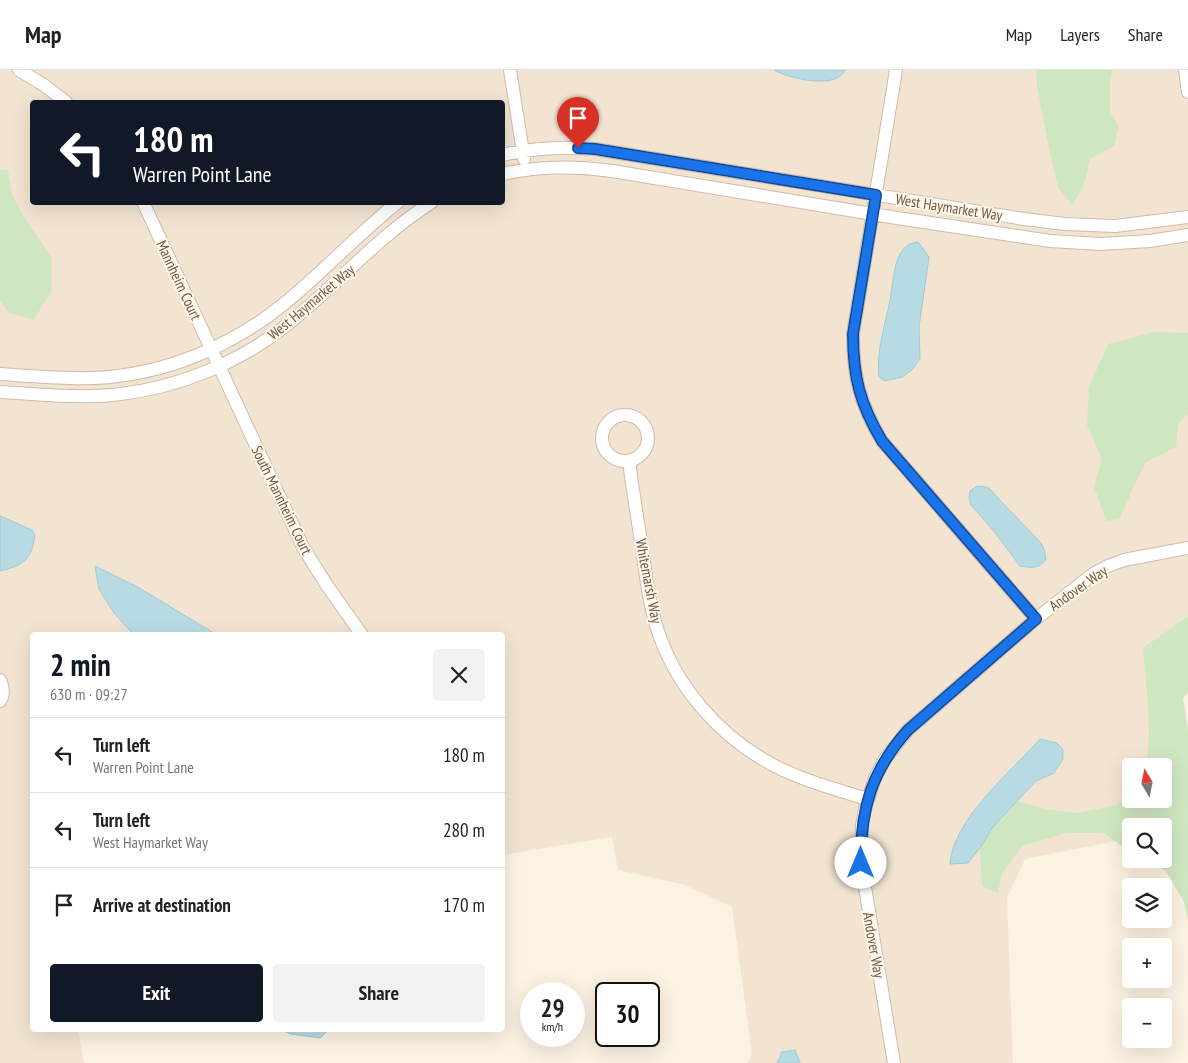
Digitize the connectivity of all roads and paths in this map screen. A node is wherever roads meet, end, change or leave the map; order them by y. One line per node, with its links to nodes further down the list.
1 (19, 70): 6 (street)
2 (510, 70): 7 (street)
3 (896, 70): 11 (street)
4 (1185, 70): 5 (street)
5 (1188, 92)
6 (63, 100)
7 (523, 151): 8 (street, West Haymarket Way); 9 (street); 11 (street, West Haymarket Way)
8 (505, 154)
9 (526, 169): 10 (street, West Haymarket Way); 15 (street, West Haymarket Way)
10 (505, 173)
11 (876, 195): 15 (street); 16 (street, West Haymarket Way)
12 (144, 205): 18 (street, Mannheim Court)
13 (395, 205): 18 (street, West Haymarket Way)
14 (428, 205): 18 (street, West Haymarket Way)
15 (873, 214): 17 (street, West Haymarket Way); 23 (street)
16 (1188, 217)
17 (1188, 235)
18 (214, 358): 19 (street, West Haymarket Way); 20 (street, West Haymarket Way); 24 (street, South Mannheim Court)
19 (0, 374)
20 (0, 392)
21 (629, 460): 27 (street, Whitemarsh Way)
22 (1188, 548): 23 (street, Andover Way)
23 (1036, 619): 27 (street, Andover Way)
24 (360, 632)
25 (0, 680): 26 (street)
26 (0, 701)
27 (867, 799): 28 (street, Andover Way)
28 (894, 1063)

